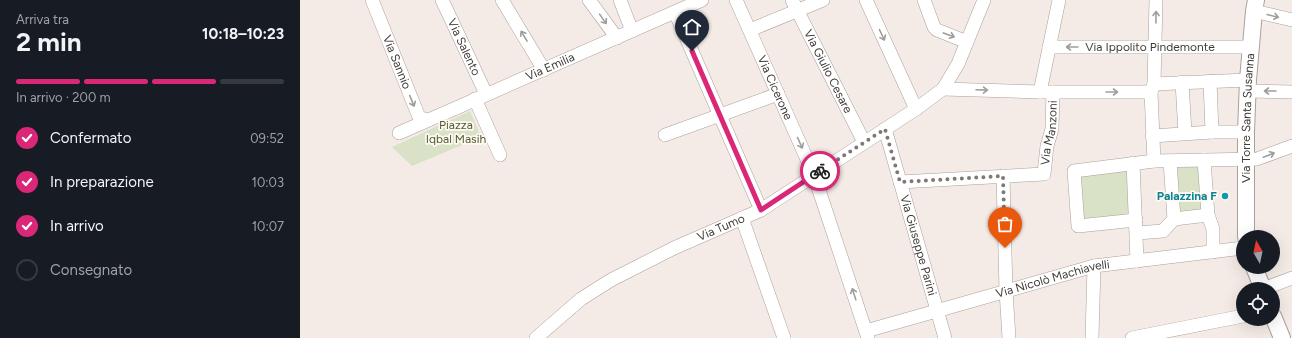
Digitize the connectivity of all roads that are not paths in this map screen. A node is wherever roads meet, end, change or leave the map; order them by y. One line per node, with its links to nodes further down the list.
1 (372, 0): 37 (street, Via Sannio, one-way to 37)
2 (442, 0): 34 (street, Via Salento)
3 (502, 0): 25 (street, one-way to 3)
4 (589, 0): 20 (street, one-way to 20)
5 (620, 0): 19 (street)
6 (736, 0): 18 (street, Via Cicerone)
7 (823, 0): 15 (street)
8 (866, 0): 35 (street, one-way to 35)
9 (924, 0): 21 (street, one-way to 21)
10 (984, 0): 21 (street, Via Tumo)
11 (1058, 0): 22 (street, Via Manzoni)
12 (1156, 0): 23 (street, one-way to 12)
13 (695, 1): 16 (street, Via Emilia)
14 (1255, 5): 17 (street, one-way to 17); 24 (main road, Via Torre Santa Susanna)
15 (795, 6): 18 (street); 45 (street, Via Giulio Cesare)
16 (675, 12): 19 (street, Via Emilia); 36 (street)
17 (1292, 20)
18 (750, 30): 33 (street, Via Cicerone)
19 (632, 32): 20 (street, Via Emilia)
20 (617, 38): 25 (street, Via Emilia)
21 (967, 42): 30 (street, Via Tumo)
22 (1049, 47): 23 (street, Via Ippolito Pindemonte, one-way to 22); 31 (street, Via Manzoni)
23 (1155, 47): 24 (street, Via Ippolito Pindemonte); 29 (street)
24 (1251, 47): 28 (main road, Via Torre Santa Susanna)
25 (544, 70): 34 (street, Via Emilia)
26 (1210, 81): 27 (street); 28 (street); 39 (street)
27 (1182, 82): 29 (street); 42 (street)
28 (1248, 86): 32 (street, one-way to 28); 40 (main road, Via Torre Santa Susanna)
29 (1153, 88): 31 (street, one-way to 29); 44 (street)
30 (943, 89): 31 (street, one-way to 31); 35 (street, Via Tumo)
31 (1046, 92): 54 (street, Via Manzoni)
32 (1292, 92)
33 (778, 94): 36 (street); 53 (street, Via Cicerone, one-way to 53)
34 (480, 97): 37 (street, Via Emilia); 47 (street, Via Salento)
35 (916, 109): 38 (street, Via Tumo)
36 (721, 116): 43 (street); 56 (street)
37 (426, 120): 41 (street, Via Emilia)
38 (885, 129): 45 (street, Via Tumo); 55 (street, Via Giuseppe Parini)
39 (1212, 132): 40 (street); 42 (street)
40 (1246, 132): 49 (main road, Via Torre Santa Susanna)
41 (399, 133)
42 (1184, 133): 44 (street)
43 (665, 135)
44 (1152, 136): 50 (street)
45 (864, 142): 53 (street, Via Tumo)
46 (1292, 146): 49 (street, one-way to 46)
47 (500, 155)
48 (1204, 160): 49 (street); 51 (street); 57 (street)
49 (1245, 160): 61 (main road, Via Torre Santa Susanna)
50 (1154, 161): 51 (street); 52 (street)
51 (1170, 161): 59 (street)
52 (1133, 163): 60 (street); 60 (street)
53 (814, 175): 56 (street, Via Tumo); 73 (street, Via Cicerone, one-way to 53)
54 (1003, 176): 55 (street, Via Manzoni); 69 (street)
55 (900, 182): 70 (street, Via Giuseppe Parini)
56 (761, 210): 58 (street, Via Tumo)
57 (1208, 215): 59 (street); 64 (street)
58 (742, 218): 74 (street, Via Tumo); 75 (street)
59 (1174, 219): 62 (street)
60 (1136, 220): 62 (street)
61 (1246, 230)
62 (1137, 233): 65 (street)
63 (1236, 249): 64 (street, Via Nicolò Machiavelli)
64 (1214, 252): 65 (street, Via Nicolò Machiavelli)
65 (1137, 261): 66 (street, Via Nicolò Machiavelli)
66 (1094, 266): 69 (street, Via Nicolò Machiavelli); 78 (street)
67 (1292, 278): 68 (street)
68 (1280, 283)
69 (1006, 291): 70 (street, Via Nicolò Machiavelli); 77 (street)
70 (937, 311): 73 (street, Via Nicolò Machiavelli); 76 (street, Via Giuseppe Parini)
71 (1236, 317): 79 (street)
72 (1277, 326): 80 (main road)
73 (867, 335)
74 (536, 338)
75 (784, 338)
76 (945, 338)
77 (1009, 338)
78 (1092, 338)
79 (1132, 338)
80 (1282, 338)

